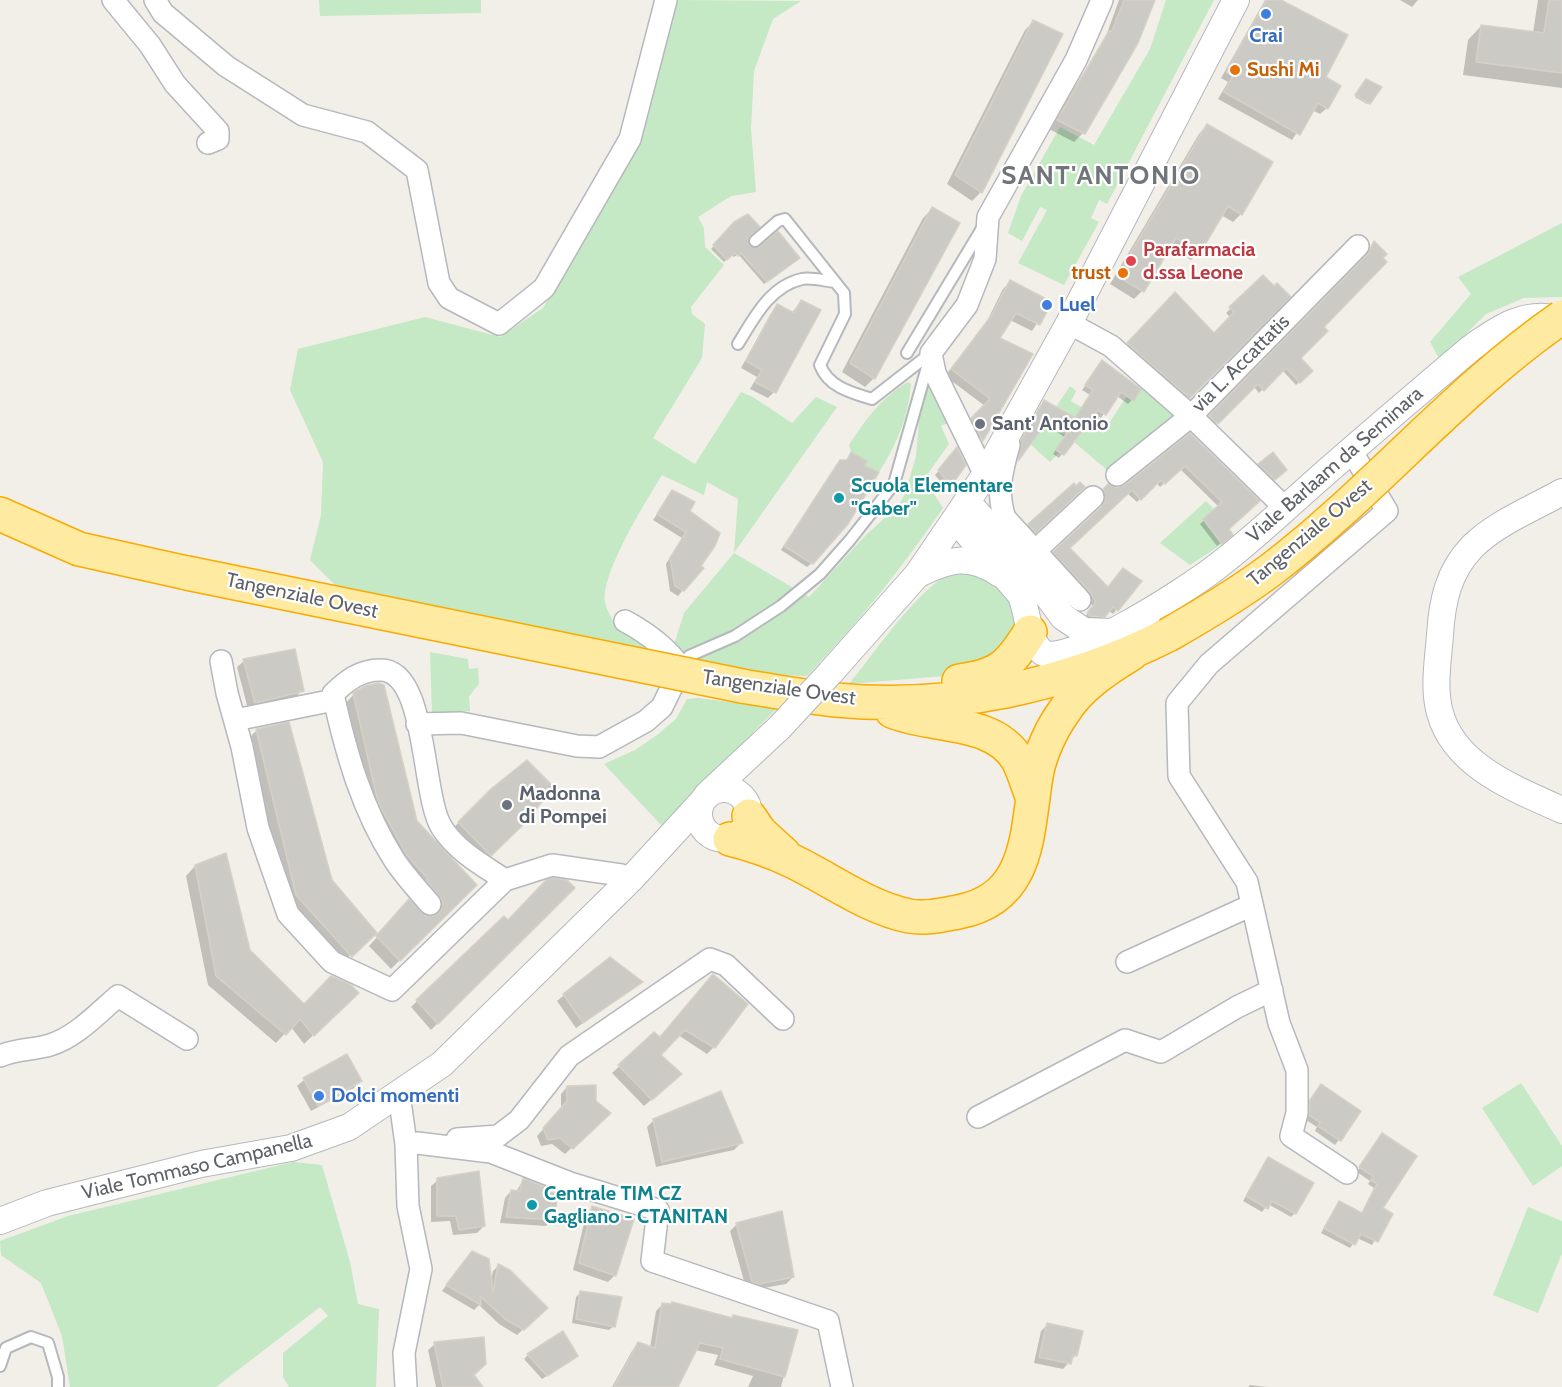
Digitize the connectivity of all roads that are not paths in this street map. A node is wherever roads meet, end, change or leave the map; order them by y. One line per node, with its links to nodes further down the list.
1 (113, 0): 6 (street)
2 (154, 0): 3 (street)
3 (666, 0)
4 (1102, 0): 7 (street)
5 (1236, 0): 12 (street, Viale Tommaso Campanella)
6 (208, 143)
7 (988, 217): 14 (street); 15 (lane)
8 (755, 241): 10 (lane)
9 (1358, 246): 17 (street, via L. Accattatis)
10 (835, 282): 13 (lane); 14 (lane)
11 (1562, 319): 18 (street, Viale Barlaam da Seminara); 33 (highway, Tangenziale Ovest, bridge)
12 (1069, 323): 16 (street, Viale Tommaso Campanella); 17 (street)
13 (738, 344)
14 (931, 352): 19 (street); 35 (lane)
15 (907, 353)
16 (1018, 416): 19 (street, Viale Tommaso Campanella); 27 (street)
17 (1191, 416): 20 (street, via L. Accattatis); 23 (street)
18 (1351, 450): 33 (street, Viale Barlaam da Seminara); 49 (street)
19 (985, 475): 24 (street, Viale Tommaso Campanella); 26 (street)
20 (1117, 475)
21 (1562, 492): 43 (street)
22 (1093, 497): 27 (street)
23 (1276, 499)
24 (961, 511): 26 (street); 28 (street, Viale Tommaso Campanella); 29 (street)
25 (0, 514): 37 (highway, Tangenziale Ovest, bridge)
26 (992, 530): 30 (street)
27 (1034, 552): 30 (street)
28 (916, 575): 29 (street); 40 (street, Viale Tommaso Campanella, bridge)
29 (1012, 582): 32 (street)
30 (1071, 609): 32 (street); 33 (street)
31 (625, 621): 35 (street)
32 (1029, 632): 33 (street, Viale Barlaam da Seminara); 37 (highway)
33 (1122, 643): 37 (highway, Tangenziale Ovest); 42 (highway)
34 (221, 661): 38 (street)
35 (681, 668): 39 (street)
36 (334, 700): 38 (street); 39 (street); 48 (street)
37 (870, 701): 42 (highway)
38 (235, 720): 47 (street)
39 (417, 724): 47 (street)
40 (780, 728): 41 (street, Viale Tommaso Campanella); 44 (street, Viale Tommaso Campanella)
41 (704, 799): 44 (street); 44 (street); 45 (street, Viale Tommaso Campanella)
42 (1033, 799): 44 (highway)
43 (1562, 810)
44 (735, 825): 45 (street, Viale Tommaso Campanella)
45 (651, 856): 46 (street, Viale Tommaso Campanella)
46 (630, 879): 47 (street); 55 (street, Viale Tommaso Campanella)
47 (505, 880)
48 (430, 904)
49 (1252, 905): 50 (street); 51 (street)
50 (1127, 962)
51 (1272, 990): 56 (street); 58 (street)
52 (783, 1019): 57 (street)
53 (187, 1040): 54 (street)
54 (0, 1056)
55 (399, 1094): 57 (street); 59 (street, Viale Tommaso Campanella)
56 (978, 1117)
57 (412, 1144): 62 (street); 63 (street)
58 (1347, 1173)
59 (0, 1221)
60 (0, 1366): 61 (lane)
61 (58, 1387)
62 (406, 1387)
63 (842, 1387)

